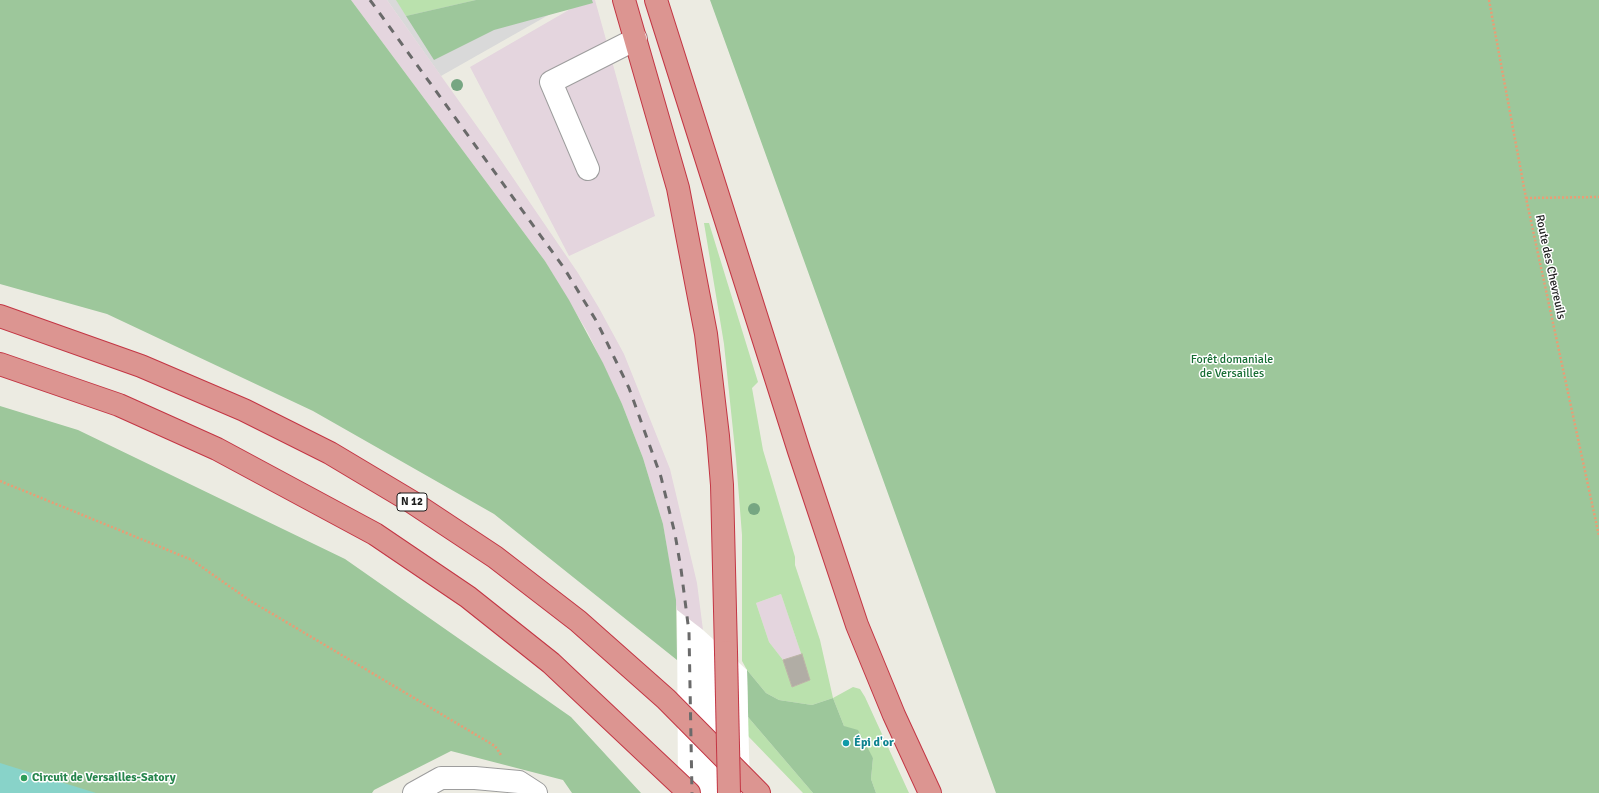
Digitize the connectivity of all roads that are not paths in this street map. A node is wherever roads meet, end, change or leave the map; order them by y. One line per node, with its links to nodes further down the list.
1 (624, 0): 3 (highway)
2 (656, 0): 12 (highway)
3 (636, 39): 4 (lane); 10 (highway, bridge)
4 (588, 169)
5 (0, 316): 11 (highway, N 12)
6 (0, 364): 9 (highway)
7 (528, 788): 8 (lane)
8 (414, 793)
9 (689, 793)
10 (728, 793)
11 (759, 793)
12 (930, 793)

